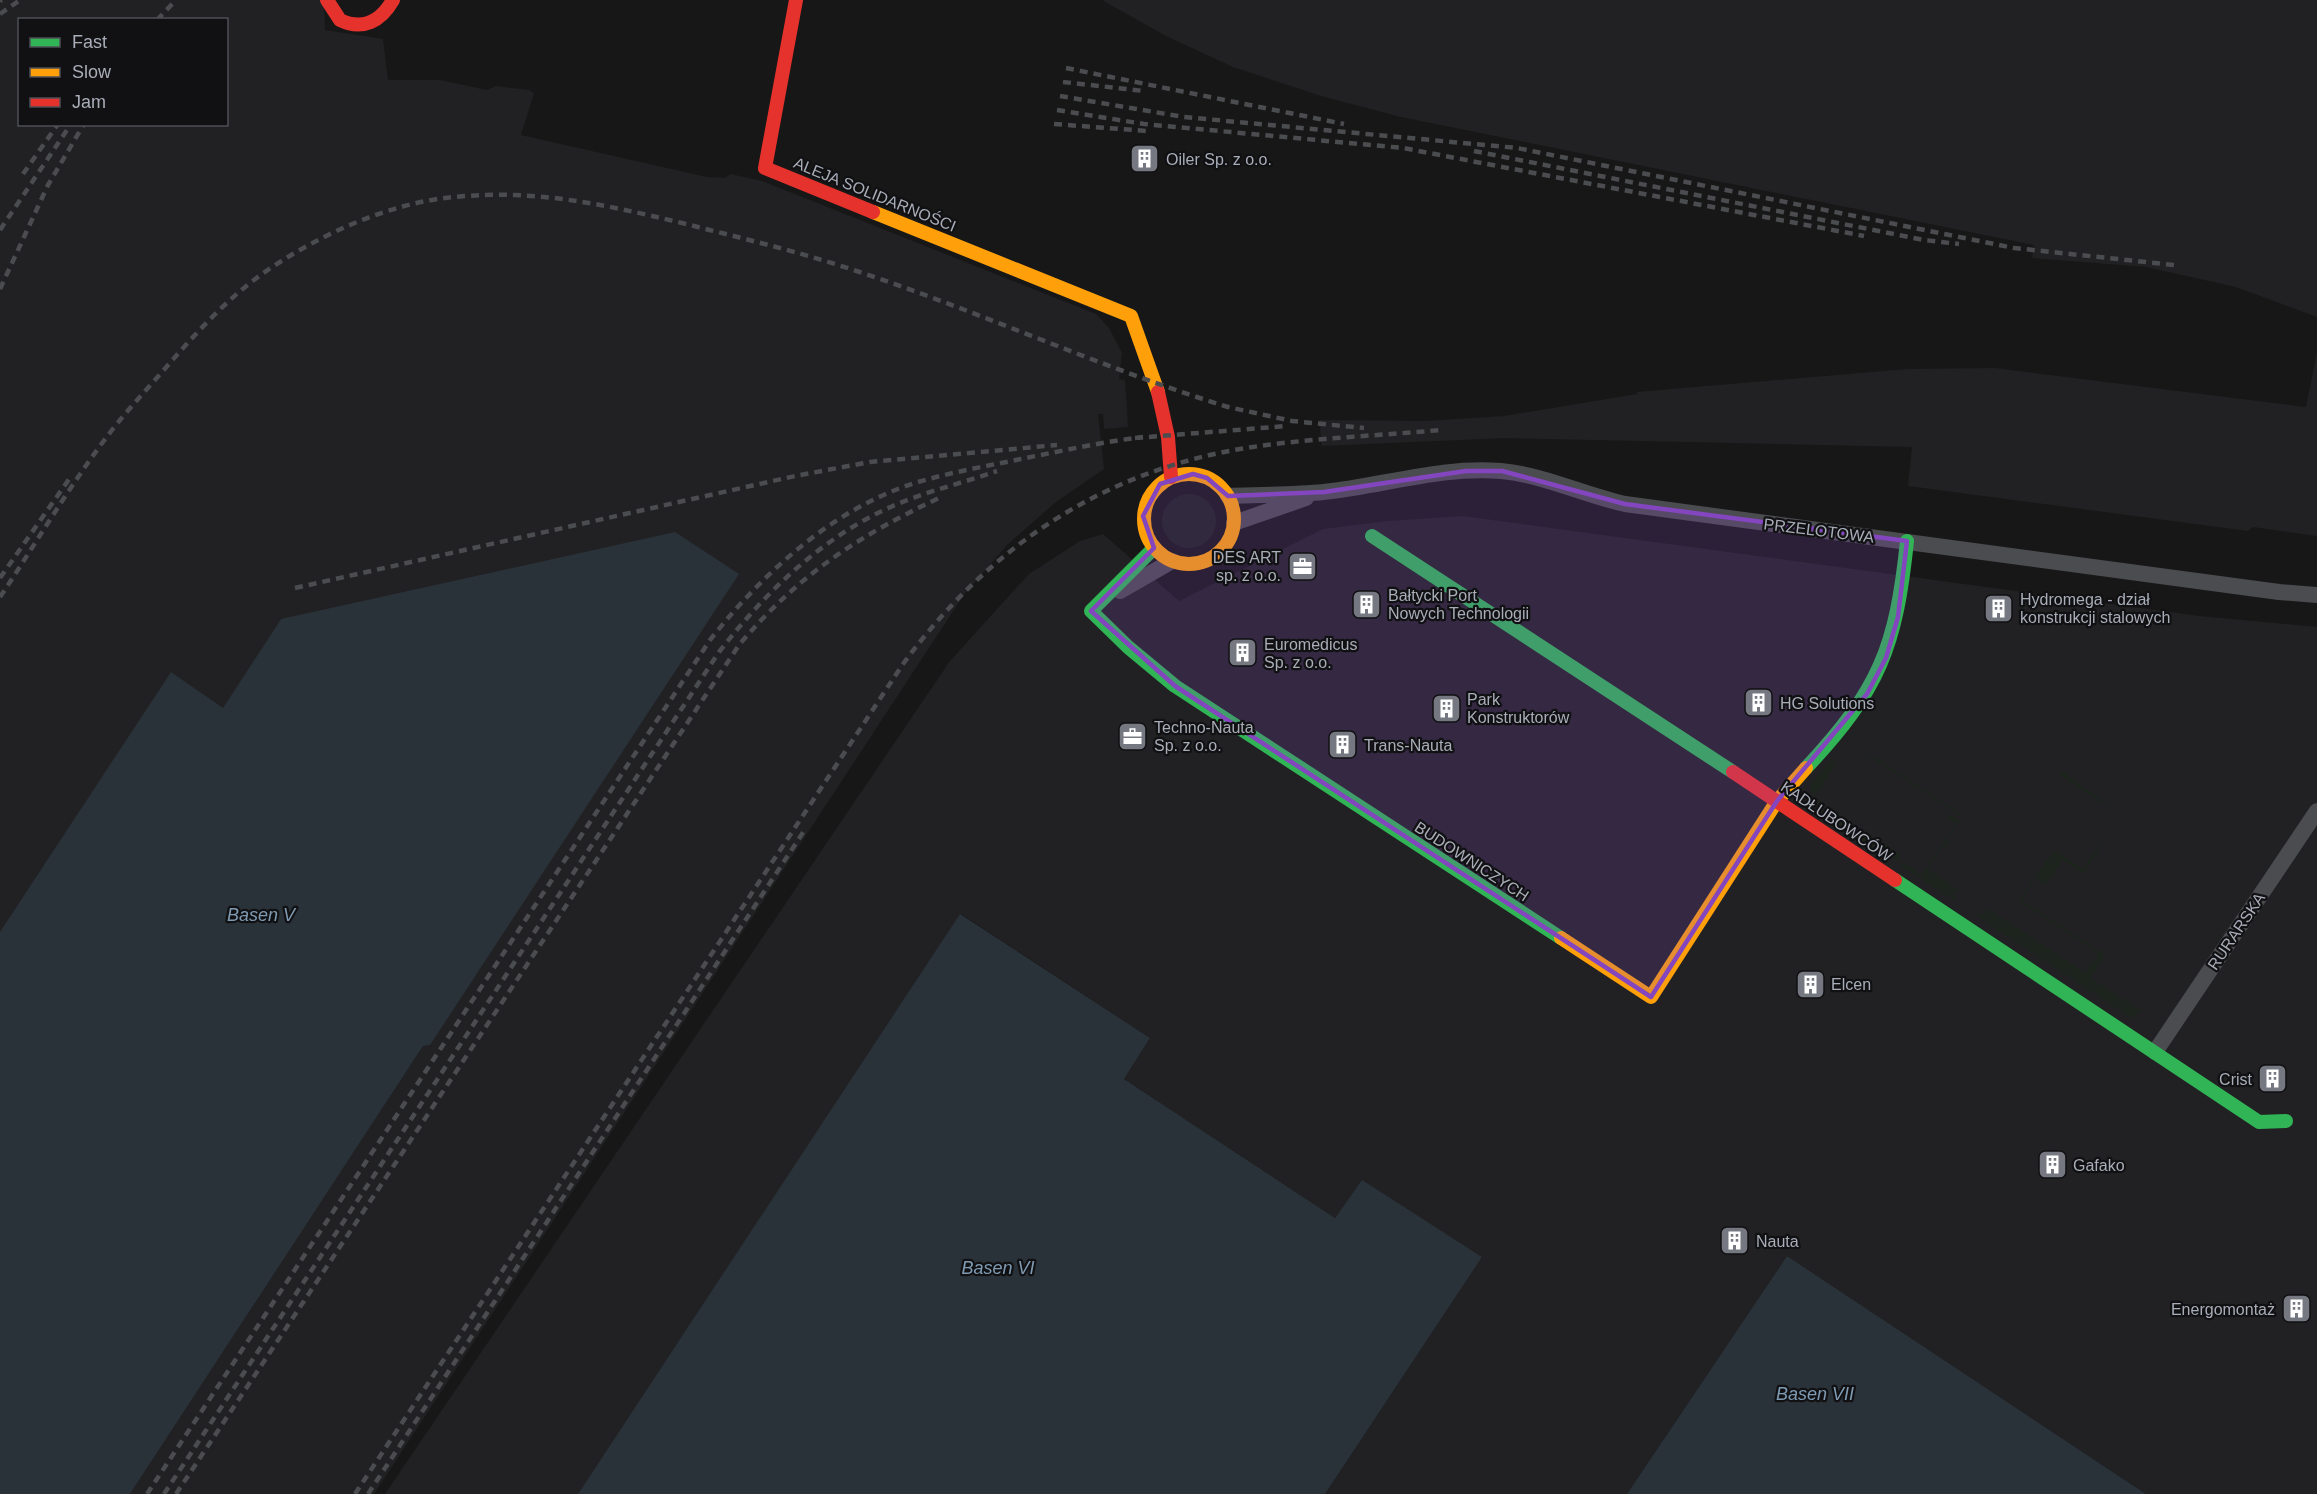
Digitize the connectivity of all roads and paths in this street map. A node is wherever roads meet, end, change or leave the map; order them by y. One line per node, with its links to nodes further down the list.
1 (327, 0): 4 (street)
2 (403, 0): 4 (street)
3 (796, 0): 5 (street, ALEJA SOLIDARNOŚCI)
4 (391, 5)
5 (1170, 440): 6 (street); 7 (street)
6 (1193, 474): 7 (street); 9 (street)
7 (1171, 477): 13 (street)
8 (1324, 492): 9 (street, PRZELOTOWA); 10 (street, PRZELOTOWA); 12 (street, PRZELOTOWA)
9 (1228, 496): 10 (street)
10 (1234, 523): 14 (street)
11 (1372, 536): 17 (street, KADŁUBOWCÓW)
12 (1907, 541): 15 (street, PRZELOTOWA); 17 (street)
13 (1154, 548): 14 (street); 16 (street)
14 (1172, 561): 16 (street)
15 (2317, 595)
16 (1106, 599): 17 (street, BUDOWNICZYCH)
17 (1777, 801): 19 (street, KADŁUBOWCÓW)
18 (2317, 811): 19 (street, RURARSKA)
19 (2155, 1052): 20 (street, KADŁUBOWCÓW)
20 (2286, 1121)

